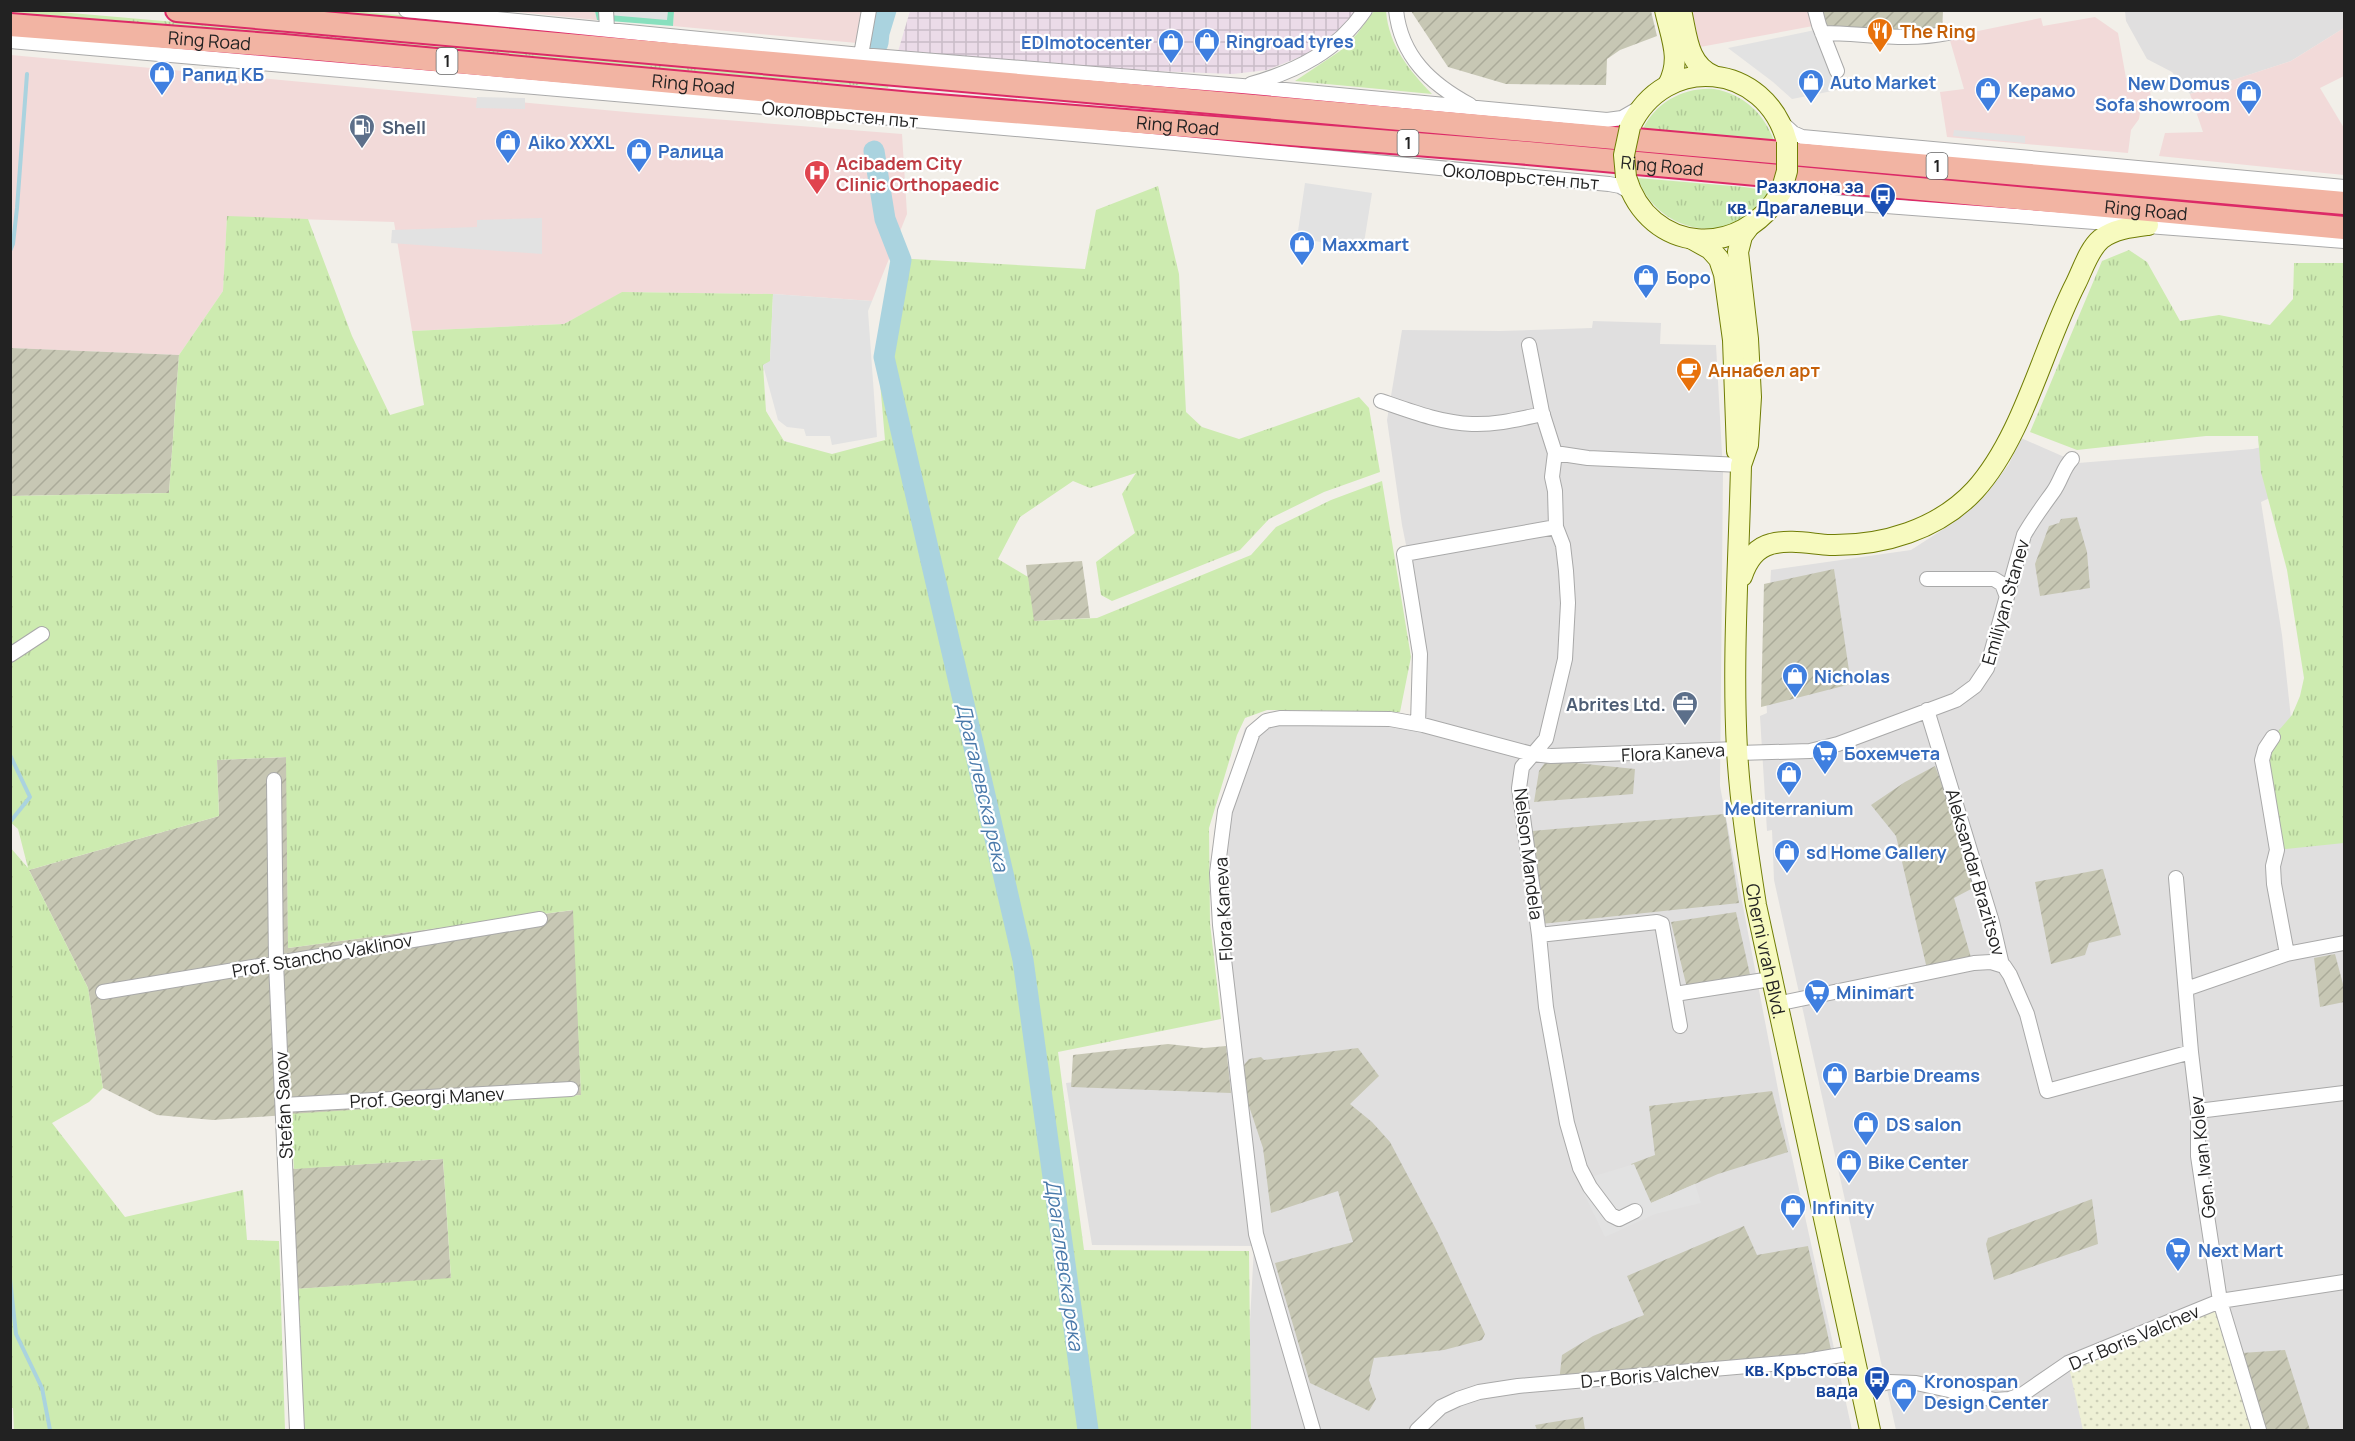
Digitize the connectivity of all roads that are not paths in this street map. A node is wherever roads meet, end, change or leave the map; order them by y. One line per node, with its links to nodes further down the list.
1 (177, 10): 17 (highway, Ring Road / 1)
2 (406, 10): 10 (street)
3 (606, 10): 12 (street)
4 (869, 10): 16 (street)
5 (1365, 10): 22 (street)
6 (1395, 10): 26 (street)
7 (1665, 10): 21 (main road)
8 (1681, 10): 20 (main road)
9 (1815, 10): 13 (street)
10 (471, 13): 12 (street)
11 (10, 25): 24 (highway, Ring Road / 1)
12 (607, 29): 16 (street)
13 (1822, 33): 14 (street); 19 (street)
14 (1947, 33)
15 (10, 41): 29 (street, Околовръстен път)
16 (861, 55): 17 (highway); 18 (street)
17 (755, 62): 23 (highway, Ring Road / 1)
18 (1037, 71): 22 (street); 23 (highway)
19 (1837, 71)
20 (1714, 76): 21 (main road); 27 (main road)
21 (1668, 85): 25 (main road)
22 (1242, 86): 26 (street)
23 (1118, 93): 34 (highway, Ring Road / 1)
24 (912, 104): 28 (highway, Ring Road / 1); 29 (highway)
25 (1642, 105): 26 (street); 31 (main road, bridge)
26 (1478, 108)
27 (1779, 119): 32 (street); 33 (main road, bridge)
28 (1108, 120): 30 (highway); 36 (highway, Ring Road / 1)
29 (992, 127): 30 (street, Околовръстен път)
30 (1032, 130): 31 (street, Околовръстен път)
31 (1629, 185): 40 (main road)
32 (2344, 187)
33 (1777, 199): 35 (street, Ring Road); 37 (main road)
34 (2344, 203)
35 (2148, 225): 39 (street, Ring Road); 50 (main road)
36 (2312, 227): 38 (highway, Ring Road / 1); 39 (highway)
37 (1748, 228): 40 (main road); 47 (main road, Cherni vrah Blvd.)
38 (2344, 228)
39 (2268, 234): 41 (street, Ring Road)
40 (1692, 239): 47 (main road, Cherni vrah Blvd.)
41 (2344, 241)
42 (1529, 345): 44 (street, Nelson Mandela)
43 (1381, 401): 44 (street)
44 (1543, 414): 45 (street, Nelson Mandela)
45 (1555, 453): 47 (street); 48 (street, Nelson Mandela)
46 (2072, 459): 51 (street, Emiliyan Stanev)
47 (1741, 465): 50 (main road, Cherni vrah Blvd.)
48 (1556, 527): 55 (street); 58 (street, Nelson Mandela)
49 (1927, 579): 51 (street)
50 (1739, 587): 57 (main road, Cherni vrah Blvd.)
51 (2007, 597): 54 (street, Emiliyan Stanev)
52 (42, 633): 53 (street)
53 (10, 655)
54 (1927, 710): 57 (street, Emiliyan Stanev); 66 (street, Aleksandar Brazitsov)
55 (1418, 724): 58 (street, Flora Kaneva); 84 (street, Flora Kaneva)
56 (2273, 737): 64 (street)
57 (1737, 751): 58 (street, Flora Kaneva); 67 (main road, Cherni vrah Blvd.)
58 (1532, 754): 62 (street, Nelson Mandela)
59 (274, 780): 65 (street, Stefan Savov)
60 (2176, 878): 68 (street, Gen. Ivan Kolev)
61 (540, 919): 65 (street, Prof. Stancho Vaklinov)
62 (1539, 935): 70 (street); 78 (street, Nelson Mandela)
63 (2343, 948): 64 (street)
64 (2287, 954): 68 (street)
65 (276, 963): 69 (street, Prof. Stancho Vaklinov); 76 (street, Stefan Savov)
66 (2002, 965): 71 (street); 73 (street, Aleksandar Brazitsov)
67 (1771, 979): 70 (street); 71 (main road, Cherni vrah Blvd.)
68 (2186, 989): 73 (street, Gen. Ivan Kolev)
69 (103, 992)
70 (1675, 994): 72 (street)
71 (1776, 1004): 81 (main road, Cherni vrah Blvd.)
72 (1680, 1026)
73 (2190, 1052): 77 (street, Gen. Ivan Kolev)
74 (571, 1089): 76 (street, Prof. Georgi Manev)
75 (2344, 1093): 77 (street)
76 (282, 1105): 83 (street, Stefan Savov)
77 (2198, 1111): 80 (street, Gen. Ivan Kolev)
78 (1635, 1212)
79 (2344, 1282): 80 (street, D-r Boris Valchev)
80 (2220, 1301): 82 (street, D-r Boris Valchev); 87 (street, Gen. Ivan Kolev)
81 (1853, 1353): 82 (main road, Cherni vrah Blvd.); 85 (street, D-r Boris Valchev)
82 (1861, 1389): 86 (main road, Cherni vrah Blvd.)
83 (297, 1431)
84 (1314, 1431)
85 (1417, 1431)
86 (1870, 1431)
87 (2259, 1431)

